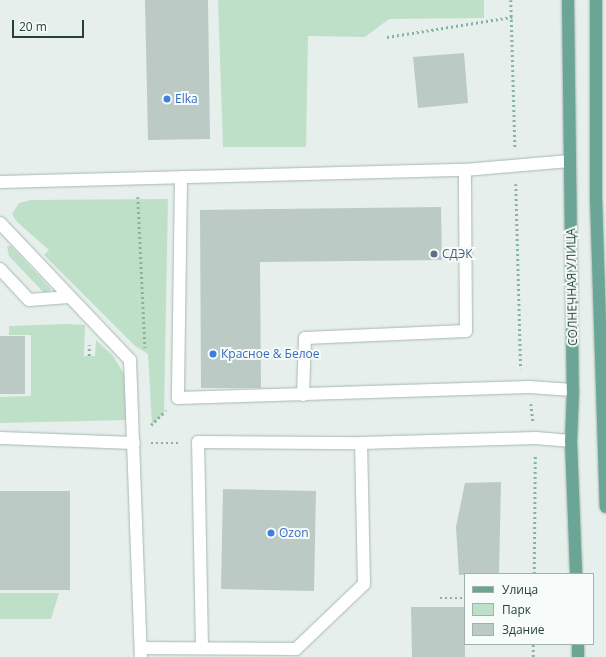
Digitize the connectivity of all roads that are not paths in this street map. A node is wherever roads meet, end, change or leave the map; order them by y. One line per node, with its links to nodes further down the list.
1 (568, 0): 3 (main road, СОЛНЕЧНАЯ УЛИЦА)
2 (596, 0): 16 (main road)
3 (570, 161): 4 (lane); 10 (main road, СОЛНЕЧНАЯ УЛИЦА)
4 (465, 170): 5 (lane); 11 (lane)
5 (182, 177): 6 (lane); 11 (lane)
6 (0, 182)
7 (1, 227): 9 (lane)
8 (0, 269): 9 (lane)
9 (69, 297): 14 (lane)
10 (573, 390): 11 (lane); 13 (main road, СОЛНЕЧНАЯ УЛИЦА)
11 (303, 395)
12 (0, 438): 14 (lane)
13 (571, 441): 15 (lane); 18 (main road, СОЛНЕЧНАЯ УЛИЦА)
14 (134, 443): 21 (lane)
15 (361, 443): 20 (lane); 22 (lane)
16 (605, 469): 17 (main road)
17 (606, 508)
18 (576, 573)
19 (578, 645): 23 (main road)
20 (202, 647): 21 (lane); 22 (lane)
21 (141, 652)
22 (300, 653)
23 (578, 657)

